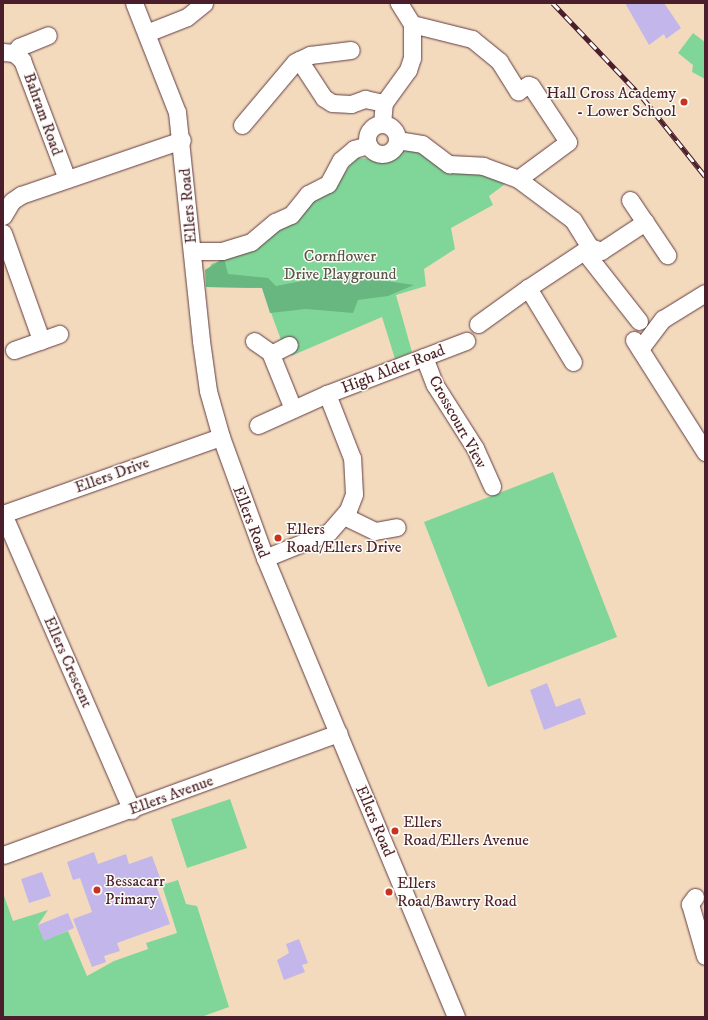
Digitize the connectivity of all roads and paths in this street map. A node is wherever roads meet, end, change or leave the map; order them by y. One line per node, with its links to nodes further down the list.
1 (134, 3): 5 (street, Ellers Road)
2 (204, 3): 5 (street)
3 (399, 3): 4 (street)
4 (412, 24): 10 (street); 17 (street)
5 (149, 32): 13 (street, Ellers Road)
6 (48, 35): 8 (street, Bahram Road)
7 (351, 50): 9 (street)
8 (8, 53): 16 (street, Bahram Road)
9 (299, 60): 10 (street); 11 (street)
10 (384, 103): 12 (street)
11 (242, 124)
12 (382, 124): 14 (street); 15 (street)
13 (182, 140): 16 (street); 23 (street, Ellers Road)
14 (397, 140): 15 (street); 17 (street)
15 (368, 145): 23 (street)
16 (67, 179): 19 (street)
17 (518, 179): 22 (street)
18 (630, 200): 20 (street)
19 (3, 216)
20 (645, 222): 22 (street); 24 (street)
21 (3, 233): 30 (street)
22 (587, 249): 25 (street); 27 (street)
23 (192, 251): 41 (street, Ellers Road)
24 (667, 255)
25 (528, 288): 28 (street); 37 (street)
26 (705, 293): 42 (street)
27 (639, 321)
28 (478, 324)
29 (59, 334): 30 (street)
30 (41, 340): 34 (street)
31 (254, 340): 35 (street)
32 (466, 342): 36 (street, High Alder Road)
33 (289, 345): 35 (street)
34 (14, 350)
35 (271, 354): 39 (street)
36 (424, 357): 38 (street, High Alder Road); 43 (street, Crosscourt View)
37 (573, 362)
38 (328, 394): 39 (street); 45 (street, High Alder Road)
39 (293, 409): 40 (street)
40 (258, 425)
41 (221, 436): 44 (street, Ellers Drive); 47 (street, Ellers Road)
42 (705, 452)
43 (492, 486)
44 (3, 514): 49 (street, Ellers Crescent)
45 (344, 516): 46 (street); 47 (street, High Alder Road)
46 (397, 527)
47 (265, 558): 48 (street, Ellers Road)
48 (338, 734): 49 (street, Ellers Avenue); 53 (street, Ellers Road)
49 (132, 810): 50 (street, Ellers Avenue)
50 (3, 855)
51 (696, 897): 52 (street)
52 (705, 956)
53 (456, 1017)

